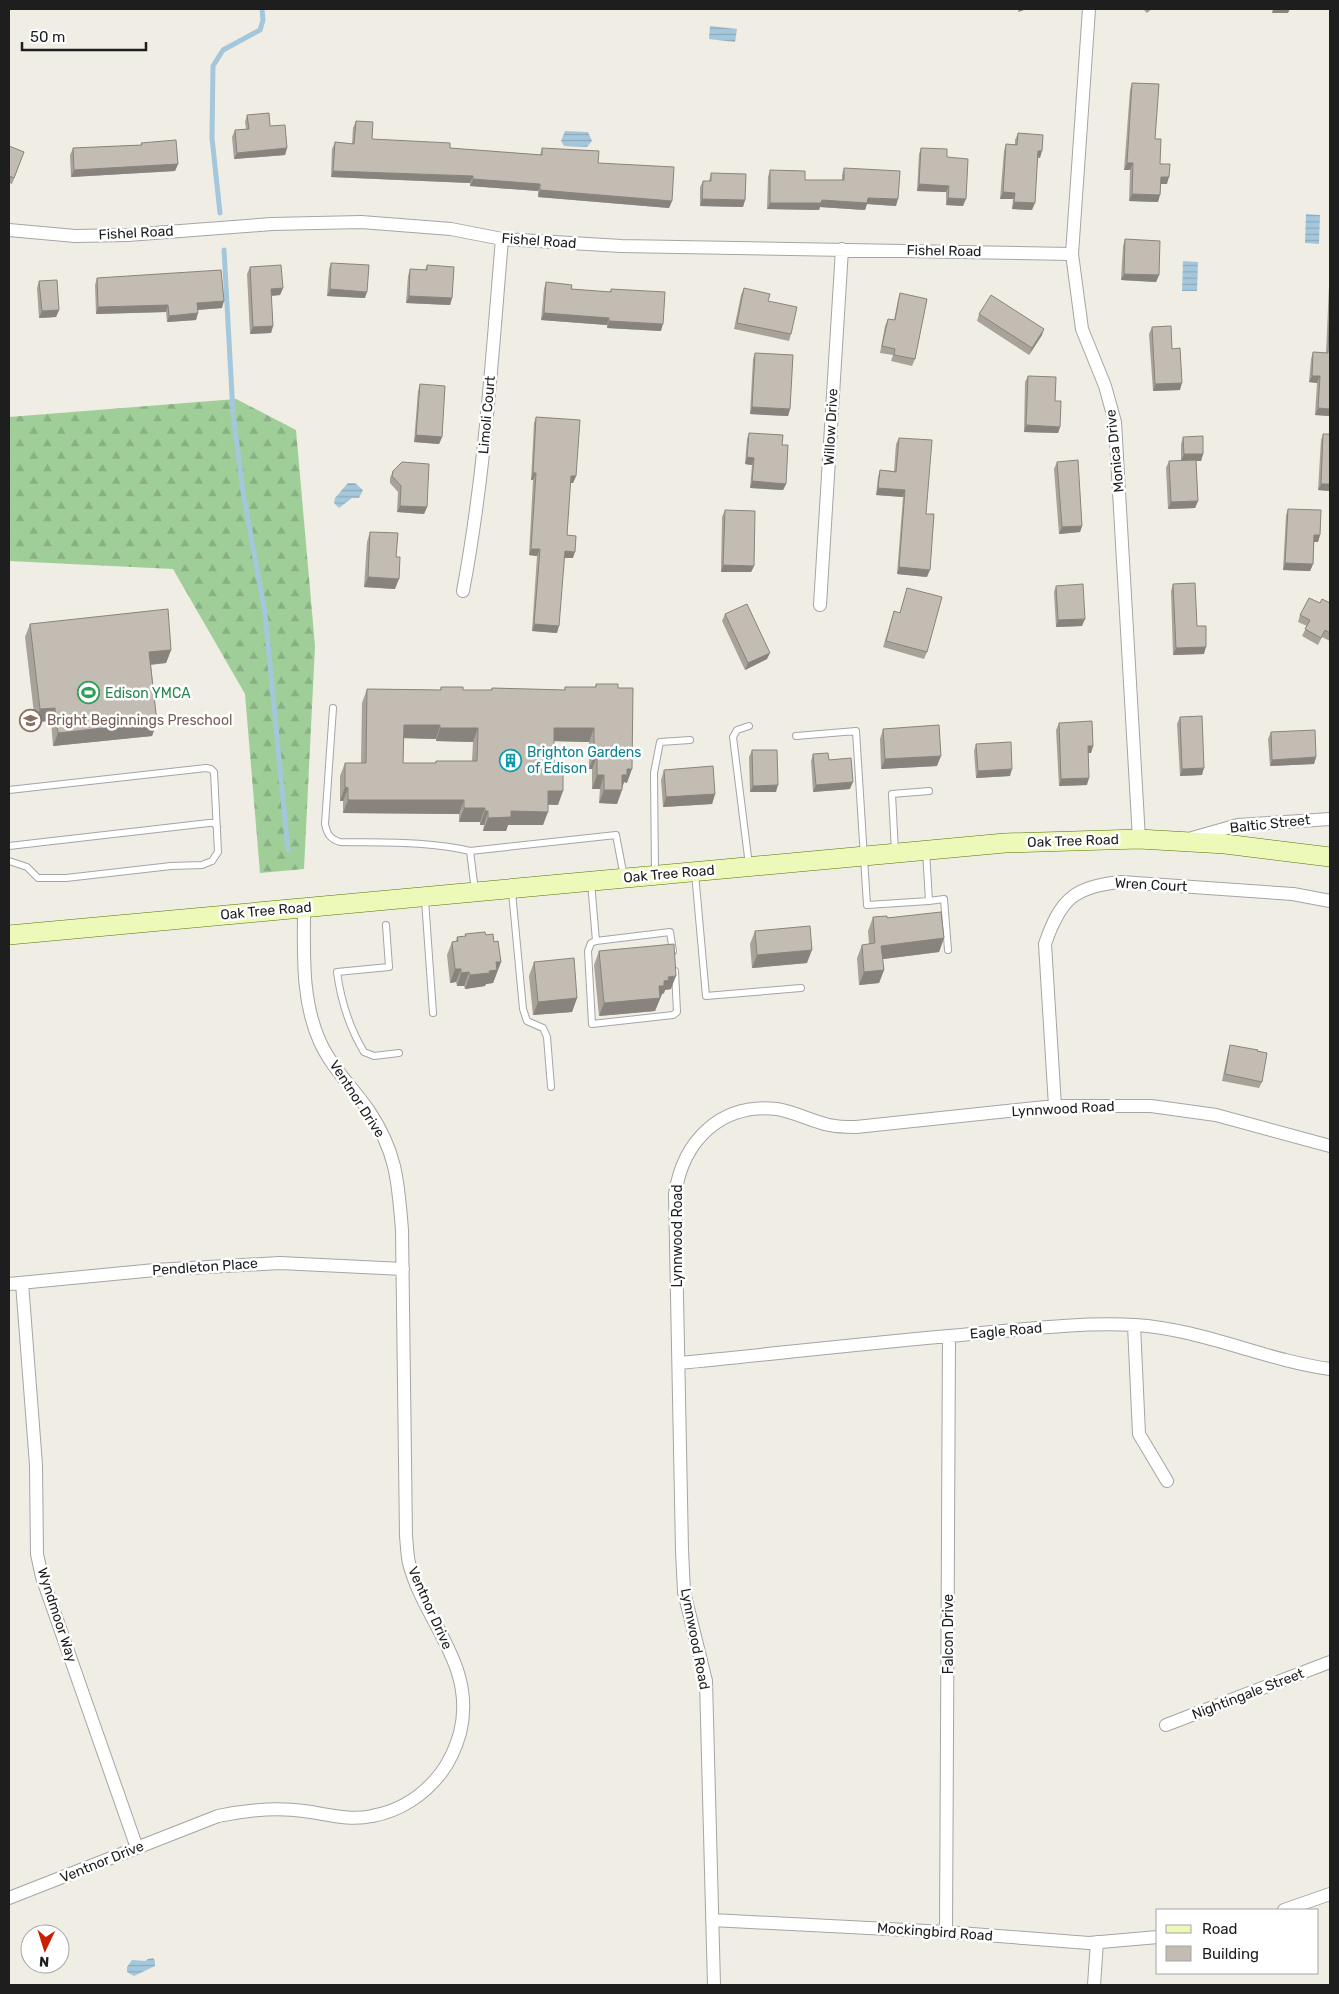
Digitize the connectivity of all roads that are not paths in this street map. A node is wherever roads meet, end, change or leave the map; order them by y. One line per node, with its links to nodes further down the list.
1 (1089, 9): 5 (street, Monica Drive)
2 (9, 230): 3 (street, Fishel Road)
3 (502, 239): 4 (street, Fishel Road); 6 (street, Limoli Court)
4 (842, 249): 5 (street, Fishel Road); 7 (street, Willow Drive)
5 (1072, 254): 16 (street, Monica Drive)
6 (463, 590)
7 (820, 605)
8 (333, 708): 20 (lane)
9 (749, 726): 25 (lane)
10 (796, 736): 22 (lane)
11 (690, 740): 27 (lane)
12 (9, 790): 15 (lane)
13 (929, 792): 21 (lane)
14 (1330, 819): 17 (street, Baltic Street)
15 (217, 827): 18 (lane); 24 (lane)
16 (1139, 839): 17 (main road, Oak Tree Road); 19 (main road, Oak Tree Road)
17 (1182, 841): 23 (main road, Oak Tree Road)
18 (9, 846)
19 (926, 850): 21 (main road, Oak Tree Road); 33 (lane)
20 (470, 851): 28 (lane); 31 (lane)
21 (895, 853): 22 (main road, Oak Tree Road)
22 (863, 856): 25 (main road, Oak Tree Road); 33 (lane)
23 (1330, 857)
24 (9, 862)
25 (749, 867): 26 (main road, Oak Tree Road)
26 (695, 871): 27 (main road, Oak Tree Road); 42 (lane)
27 (655, 875): 28 (main road, Oak Tree Road)
28 (624, 878): 29 (main road, Oak Tree Road)
29 (590, 881): 30 (main road, Oak Tree Road); 38 (lane)
30 (511, 888): 31 (main road, Oak Tree Road); 45 (lane)
31 (476, 891): 32 (main road, Oak Tree Road)
32 (424, 896): 35 (main road, Oak Tree Road); 43 (lane)
33 (929, 901): 39 (lane)
34 (1330, 902): 46 (street, Wren Court)
35 (304, 907): 37 (main road, Oak Tree Road); 48 (street, Ventnor Drive)
36 (386, 925): 44 (lane)
37 (9, 935)
38 (596, 941): 40 (lane); 41 (lane)
39 (948, 950)
40 (674, 957)
41 (674, 966)
42 (802, 988)
43 (433, 1013)
44 (399, 1054)
45 (551, 1087)
46 (1055, 1106): 47 (street, Lynnwood Road); 52 (street, Lynnwood Road)
47 (1330, 1146)
48 (403, 1269): 49 (street, Pendleton Place); 57 (street, Ventnor Drive)
49 (15, 1284): 57 (street, Wyndmoor Way)
50 (1134, 1325): 51 (street, Eagle Road); 53 (street, Eagle Road); 54 (street)
51 (949, 1336): 52 (street, Eagle Road); 62 (street, Falcon Drive)
52 (678, 1363): 61 (street, Lynnwood Road)
53 (1330, 1369)
54 (1167, 1481)
55 (1330, 1662): 56 (street, Nightingale Street)
56 (1166, 1725)
57 (137, 1848): 59 (street, Ventnor Drive)
58 (1330, 1894): 60 (street)
59 (9, 1898)
60 (1287, 1909)
61 (712, 1920): 62 (street, Mockingbird Road); 65 (street, Lynnwood Road)
62 (946, 1932): 64 (street, Mockingbird Road)
63 (1156, 1937): 64 (street, Mockingbird Road)
64 (1097, 1942): 66 (street)
65 (714, 1985)
66 (1094, 1985)

